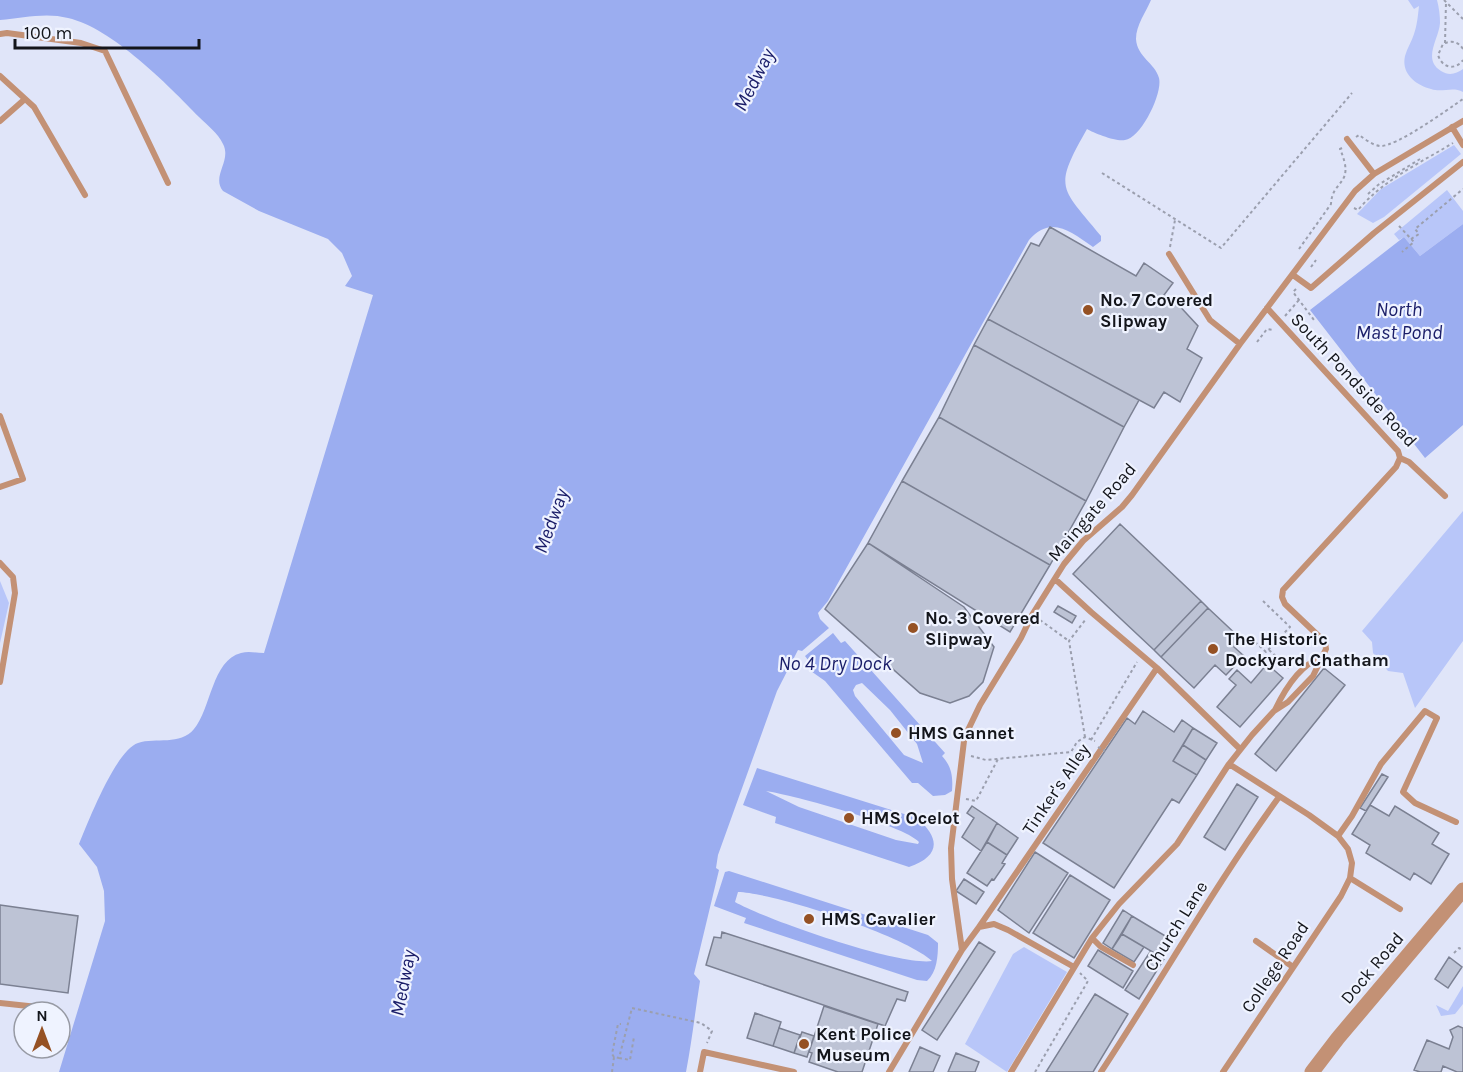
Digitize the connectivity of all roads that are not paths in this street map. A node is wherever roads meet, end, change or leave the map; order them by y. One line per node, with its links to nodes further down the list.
1 (0, 34): 11 (lane)
2 (0, 76): 3 (lane)
3 (25, 99): 5 (lane); 12 (lane)
4 (1462, 120): 6 (lane, Maingate Road)
5 (0, 121)
6 (1452, 127): 8 (lane); 10 (lane, Maingate Road)
7 (1347, 139): 10 (lane)
8 (1461, 142)
9 (1462, 166): 14 (lane)
10 (1374, 174): 14 (lane, Maingate Road)
11 (168, 183)
12 (85, 195)
13 (1169, 254): 16 (lane)
14 (1293, 275): 15 (lane, Maingate Road)
15 (1267, 308): 16 (lane, Maingate Road); 18 (lane, South Pondside Road)
16 (1240, 344): 22 (lane, Maingate Road)
17 (0, 416): 19 (lane)
18 (1400, 458): 20 (lane, South Pondside Road); 23 (lane)
19 (0, 487)
20 (1445, 496)
21 (0, 562): 25 (lane)
22 (1055, 579): 24 (lane); 38 (lane, Maingate Road)
23 (1320, 658): 26 (lane); 26 (lane)
24 (1157, 668): 27 (lane); 35 (lane, Tinker's Alley)
25 (0, 682)
26 (1274, 711): 27 (lane)
27 (1240, 749): 28 (lane)
28 (1229, 764): 29 (lane); 36 (lane)
29 (1279, 797): 31 (lane); 46 (lane, Church Lane)
30 (1456, 822): 31 (lane)
31 (1338, 836): 32 (lane)
32 (1350, 878): 34 (lane); 41 (lane, College Road)
33 (1463, 890): 48 (street, Dock Road)
34 (1400, 909)
35 (979, 927): 38 (lane, Tinker's Alley); 40 (lane)
36 (1092, 938): 39 (lane); 40 (lane)
37 (1256, 941): 41 (lane)
38 (962, 950): 44 (lane)
39 (1133, 965)
40 (1074, 967): 45 (lane)
41 (1293, 967): 47 (lane, College Road)
42 (700, 1072): 43 (lane)
43 (794, 1072)
44 (890, 1072)
45 (1011, 1072)
46 (1101, 1072)
47 (1223, 1072)
48 (1312, 1072)

